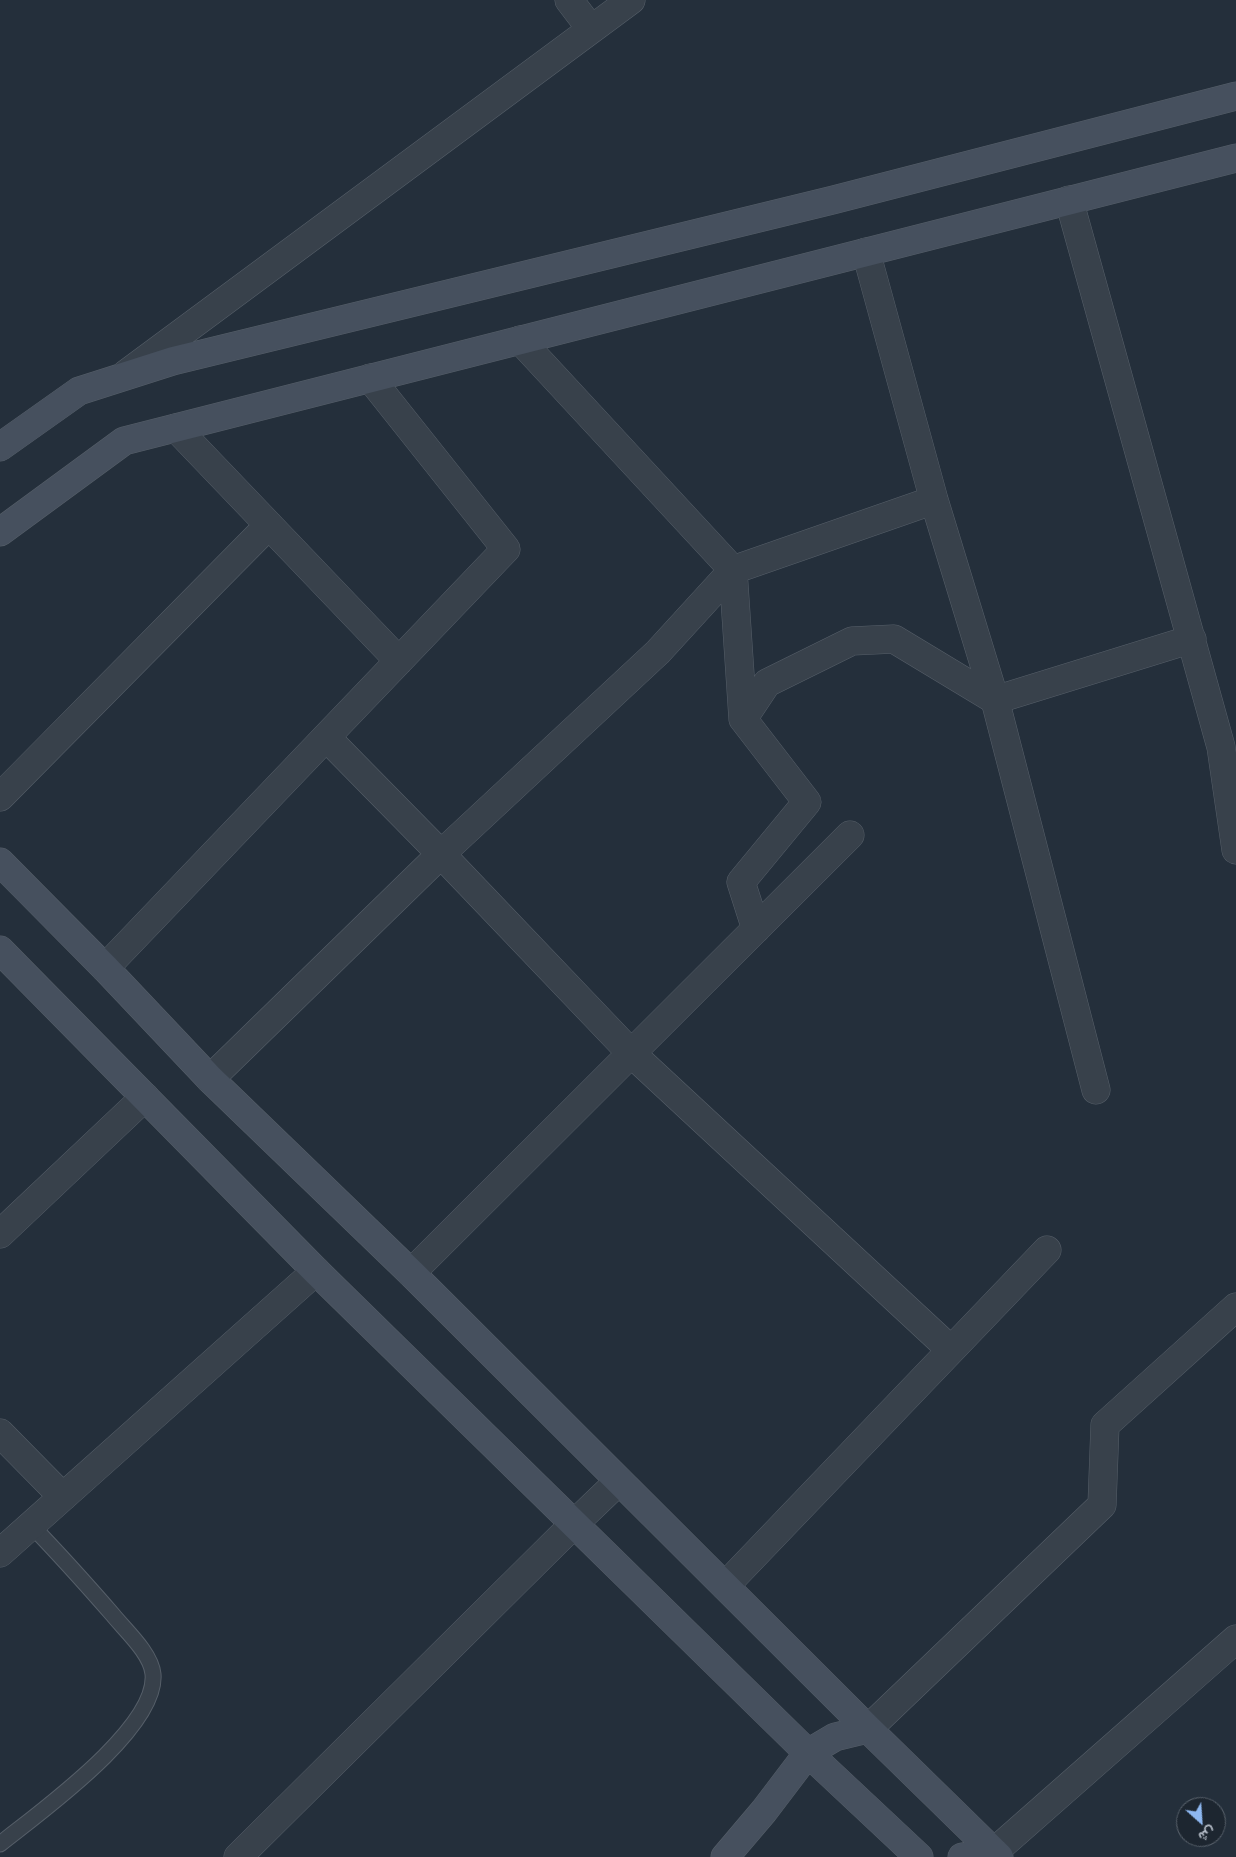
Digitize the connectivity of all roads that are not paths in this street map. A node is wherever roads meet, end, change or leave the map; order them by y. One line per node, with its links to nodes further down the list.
1 (569, 0): 3 (street)
2 (631, 0): 3 (street)
3 (591, 29): 9 (street)
4 (1236, 96): 9 (main road)
5 (1236, 158): 6 (main road)
6 (1069, 200): 7 (main road); 17 (street)
7 (866, 252): 8 (main road); 13 (street)
8 (520, 340): 10 (main road); 16 (street)
9 (121, 378): 12 (main road)
10 (370, 378): 11 (main road); 18 (street)
11 (176, 428): 14 (street); 15 (main road)
12 (0, 447)
13 (934, 500): 16 (street); 19 (street)
14 (269, 525): 18 (street); 23 (street)
15 (0, 532)
16 (733, 570): 20 (street); 26 (street)
17 (1192, 639): 19 (street); 22 (street)
18 (399, 661): 21 (street)
19 (995, 700): 20 (street); 33 (street)
20 (743, 719): 28 (street)
21 (326, 737): 26 (street); 30 (street)
22 (1229, 745): 25 (street)
23 (0, 797)
24 (850, 835): 28 (street)
25 (1236, 850)
26 (441, 854): 31 (street); 32 (street)
27 (0, 862): 30 (main road)
28 (756, 929): 31 (street)
29 (0, 950): 34 (main road)
30 (105, 968): 32 (main road)
31 (631, 1053): 38 (street); 40 (street)
32 (210, 1079): 38 (main road)
33 (1096, 1090)
34 (145, 1097): 35 (street); 37 (main road)
35 (0, 1234)
36 (1046, 1250): 40 (street)
37 (316, 1271): 43 (street); 44 (main road)
38 (411, 1272): 42 (main road)
39 (1236, 1307): 49 (street)
40 (951, 1350): 47 (street)
41 (0, 1433): 43 (street)
42 (619, 1481): 44 (street); 47 (main road)
43 (63, 1497): 45 (street)
44 (574, 1524): 50 (main road); 53 (street)
45 (31, 1525): 46 (street); 51 (lane)
46 (0, 1553)
47 (725, 1586): 49 (main road)
48 (1236, 1638): 52 (street)
49 (868, 1729): 50 (main road); 52 (main road)
50 (808, 1753): 54 (main road); 55 (main road)
51 (0, 1844)
52 (997, 1854): 56 (main road)
53 (238, 1857)
54 (725, 1857)
55 (918, 1857)
56 (962, 1857)

